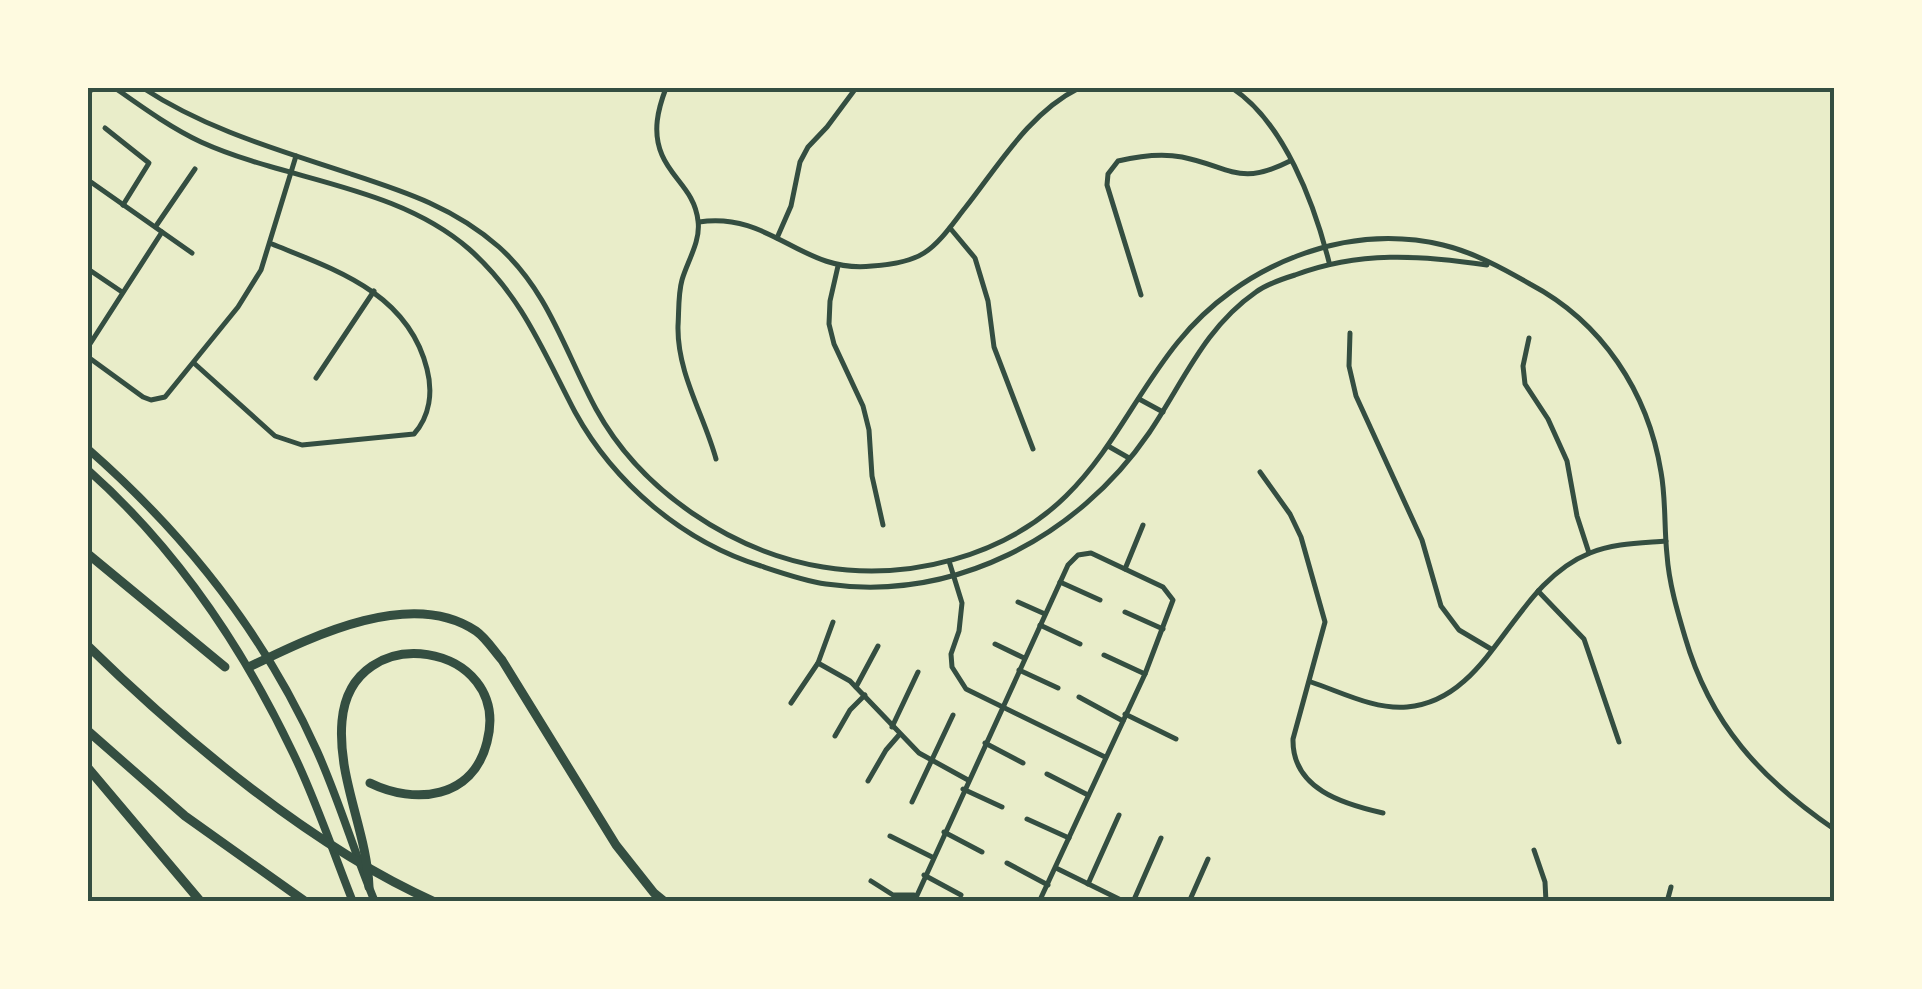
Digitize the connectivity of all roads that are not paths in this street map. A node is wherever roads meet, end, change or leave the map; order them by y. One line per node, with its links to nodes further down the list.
1 (92, 88): 8 (street)
2 (115, 88): 13 (street)
3 (144, 88): 10 (street)
4 (666, 88): 16 (street)
5 (856, 88): 20 (street)
6 (1080, 88): 18 (street)
7 (1232, 88): 11 (street)
8 (88, 94)
9 (105, 128): 15 (street)
10 (296, 156): 13 (street); 51 (street)
11 (1290, 160): 22 (street); 30 (street)
12 (194, 169): 17 (street)
13 (291, 174): 21 (street); 53 (street)
14 (88, 180): 15 (street)
15 (124, 204): 17 (street)
16 (699, 222): 20 (street); 42 (street)
17 (156, 226): 19 (street)
18 (950, 228): 25 (street); 41 (street)
19 (162, 232): 23 (street); 29 (street)
20 (777, 238): 25 (street)
21 (272, 244): 28 (street); 35 (street)
22 (1326, 248): 24 (street); 26 (street); 37 (street)
23 (192, 252)
24 (1329, 262): 26 (street); 38 (street)
25 (838, 266): 46 (street)
26 (1495, 266): 48 (street)
27 (88, 269): 29 (street)
28 (374, 291): 35 (street); 36 (street)
29 (122, 292): 33 (street)
30 (1141, 295)
31 (1350, 334): 67 (street)
32 (1529, 338): 49 (street)
33 (88, 347)
34 (88, 357): 35 (street)
35 (194, 364)
36 (316, 378)
37 (1139, 398): 38 (street); 39 (street)
38 (1163, 412): 43 (street)
39 (1108, 446): 43 (street); 51 (street)
40 (88, 448): 69 (main road)
41 (1033, 449)
42 (716, 458)
43 (1129, 458): 53 (street)
44 (88, 470): 73 (main road)
45 (1260, 472): 77 (street)
46 (883, 525)
47 (1144, 525): 52 (street)
48 (1666, 542): 49 (street); 108 (street)
49 (1589, 553): 55 (street)
50 (88, 554): 72 (highway)
51 (949, 561): 53 (street)
52 (1125, 569): 54 (street); 62 (street)
53 (954, 578): 83 (street)
54 (1060, 582): 56 (street); 59 (street)
55 (1538, 591): 67 (street); 92 (street)
56 (1100, 600)
57 (1018, 602): 59 (street)
58 (1124, 612): 62 (street)
59 (1045, 614): 61 (street)
60 (833, 622): 71 (street)
61 (1040, 625): 64 (street); 70 (street)
62 (1164, 629): 76 (street)
63 (996, 644): 70 (street)
64 (1080, 644)
65 (88, 646): 132 (highway)
66 (878, 646): 78 (street)
67 (1491, 649): 77 (street)
68 (1104, 655): 76 (street)
69 (269, 657): 73 (highway); 123 (main road); 133 (highway)
70 (1025, 658): 74 (street)
71 (818, 663): 78 (street); 82 (street)
72 (225, 667)
73 (249, 667): 130 (main road)
74 (1019, 670): 79 (street); 83 (street)
75 (918, 672): 86 (street)
76 (1145, 674): 85 (street)
77 (1311, 682): 105 (street)
78 (856, 686): 80 (street)
79 (1058, 688)
80 (864, 695): 86 (street); 89 (street)
81 (1078, 697): 85 (street)
82 (791, 703)
83 (1001, 706): 91 (street); 93 (street)
84 (953, 715): 94 (street)
85 (1124, 718): 90 (street); 93 (street)
86 (892, 727): 88 (street)
87 (88, 731): 128 (highway)
88 (899, 735): 94 (street); 99 (street)
89 (835, 736)
90 (1176, 739)
91 (985, 742): 95 (street); 98 (street)
92 (1619, 742)
93 (1105, 757): 102 (street)
94 (932, 760): 98 (street); 103 (street)
95 (1022, 763)
96 (88, 768): 129 (highway)
97 (1047, 774): 102 (street)
98 (968, 780): 101 (street)
99 (868, 781)
100 (370, 783): 123 (highway)
101 (964, 789): 104 (street); 109 (street)
102 (1088, 796): 111 (street)
103 (912, 802)
104 (1002, 807)
105 (1383, 813)
106 (1119, 815): 122 (street)
107 (1027, 819): 111 (street)
108 (1834, 829)
109 (944, 832): 114 (street); 115 (street)
110 (890, 836): 115 (street)
111 (1068, 838): 118 (street)
112 (1161, 838): 135 (street)
113 (1534, 850): 137 (street)
114 (982, 852)
115 (932, 856): 119 (street)
116 (1208, 859): 136 (street)
117 (1006, 863): 121 (street)
118 (1056, 868): 121 (street); 122 (street)
119 (924, 875): 125 (street); 127 (street)
120 (872, 880): 126 (street)
121 (1048, 884): 134 (street)
122 (1088, 884): 135 (street)
123 (369, 887): 131 (main road)
124 (1671, 888): 138 (street)
125 (961, 894)
126 (892, 898): 127 (street)
127 (914, 898)
128 (303, 900)
129 (201, 902)
130 (353, 902)
131 (375, 902)
132 (435, 902)
133 (665, 902)
134 (1039, 902)
135 (1129, 902)
136 (1188, 902)
137 (1546, 902)
138 (1668, 902)

